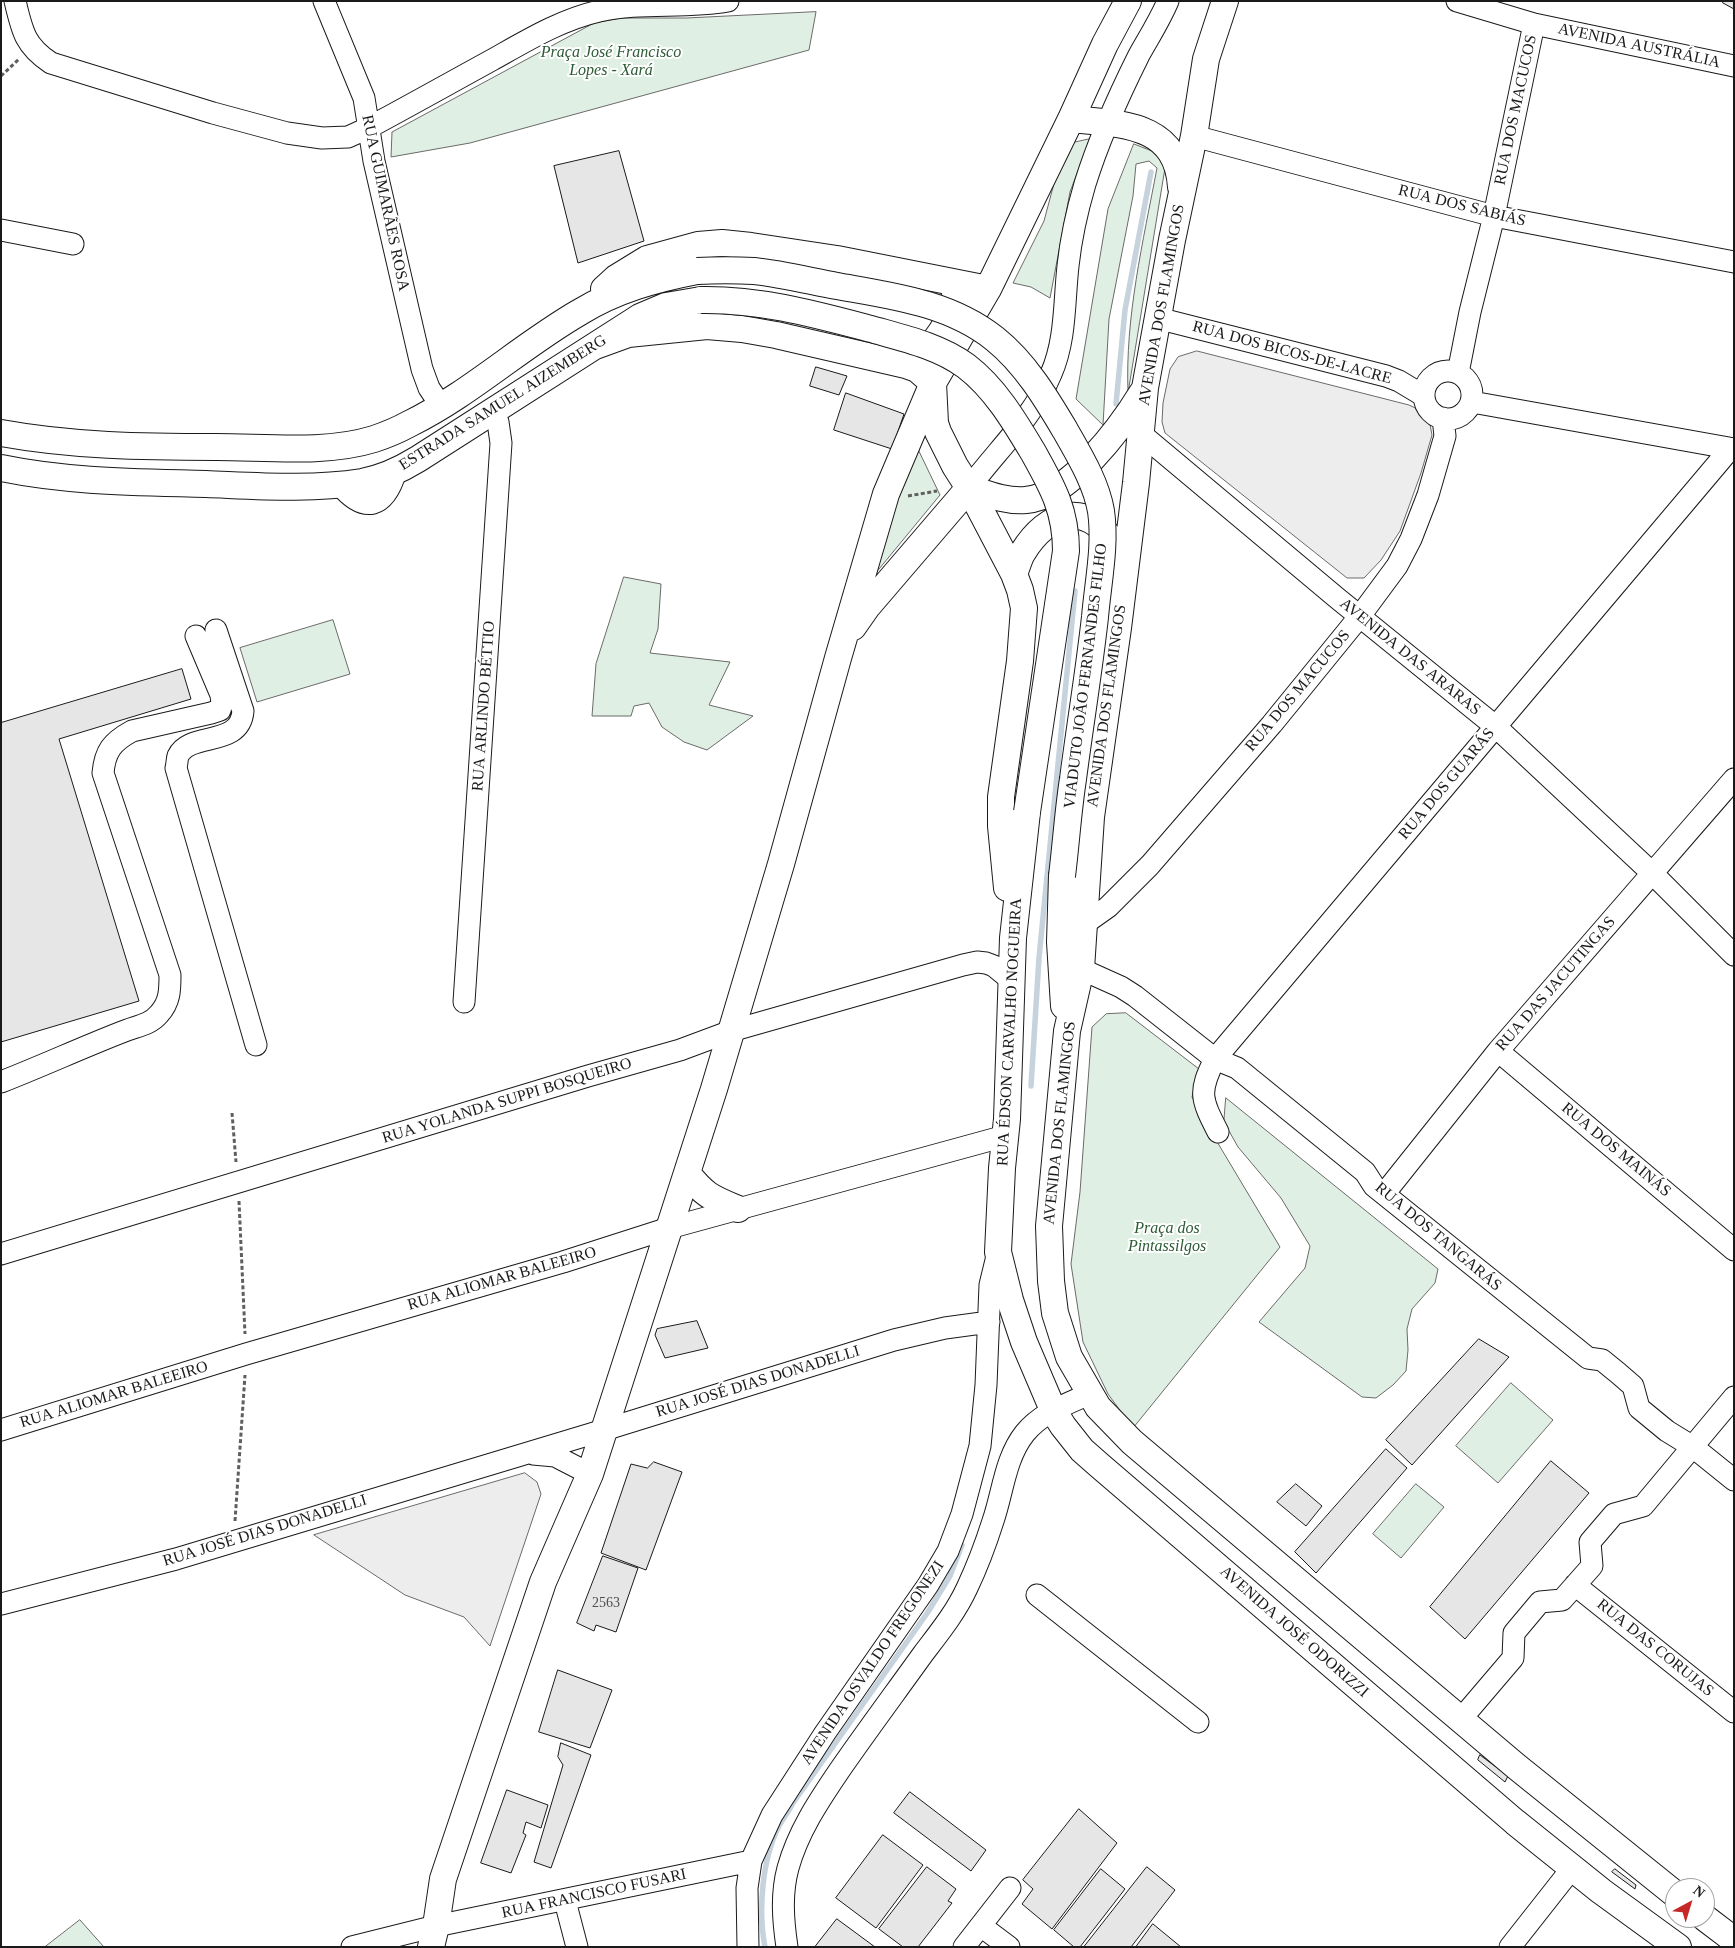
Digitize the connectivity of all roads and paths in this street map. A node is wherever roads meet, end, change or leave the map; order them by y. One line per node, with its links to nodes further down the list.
1 (15, 1): 9 (street)
2 (324, 1): 14 (street, RUA GUIMARÃES ROSA)
3 (728, 1): 14 (street)
4 (1128, 1): 12 (main road)
5 (1225, 1): 15 (main road, AVENIDA DOS FLAMINGOS)
6 (1457, 1): 8 (street, AVENIDA AUSTRÁLIA)
7 (1168, 2): 13 (street)
8 (1534, 24): 10 (street, AVENIDA AUSTRÁLIA); 17 (street, RUA DOS MACUCOS)
9 (31, 47): 11 (path); 14 (street)
10 (1734, 66)
11 (1, 76)
12 (1071, 119): 13 (main road); 23 (main road)
13 (1107, 122): 16 (main road); 40 (street)
14 (368, 128): 33 (street, RUA GUIMARÃES ROSA)
15 (1194, 136): 16 (main road, AVENIDA DOS FLAMINGOS); 17 (street, RUA DOS SABIÁS)
16 (1181, 195): 25 (main road, AVENIDA DOS FLAMINGOS)
17 (1494, 216): 20 (street, RUA DOS SABIÁS); 28 (street, RUA DOS MACUCOS)
18 (1, 230): 19 (street)
19 (73, 244)
20 (1734, 262)
21 (697, 271): 24 (main road, ESTRADA SAMUEL AIZEMBERG); 57 (main road, VIADUTO JOÃO FERNANDES FILHO, bridge)
22 (952, 282): 23 (main road); 24 (main road); 27 (main road)
23 (988, 289): 29 (main road)
24 (580, 311): 33 (main road, ESTRADA SAMUEL AIZEMBERG)
25 (1157, 318): 30 (main road, AVENIDA DOS FLAMINGOS); 31 (street, RUA DOS BICOS-DE-LACRE)
26 (595, 346): 27 (main road); 34 (main road, ESTRADA SAMUEL AIZEMBERG); 48 (main road, ESTRADA SAMUEL AIZEMBERG, bridge)
27 (906, 365): 29 (main road)
28 (1458, 373): 31 (street); 32 (street)
29 (933, 383): 40 (main road); 45 (main road)
30 (1144, 388): 37 (main road, AVENIDA DOS FLAMINGOS); 40 (main road)
31 (1424, 396): 35 (street)
32 (1472, 402): 35 (street); 38 (street)
33 (441, 406): 36 (main road, ESTRADA SAMUEL AIZEMBERG)
34 (493, 412): 39 (main road, ESTRADA SAMUEL AIZEMBERG); 55 (street, RUA ARLINDO BÉTTIO)
35 (1444, 418): 44 (street, RUA DOS MACUCOS)
36 (1, 433)
37 (1140, 433): 42 (main road, AVENIDA DOS FLAMINGOS); 44 (street, AVENIDA DAS ARARAS)
38 (1732, 449): 46 (street, RUA DOS GUARÁS)
39 (1, 468)
40 (957, 489): 41 (path); 43 (main road); 45 (main road)
41 (906, 496)
42 (1125, 573): 43 (main road); 50 (main road, AVENIDA DOS FLAMINGOS)
43 (1014, 574): 51 (main road)
44 (1360, 616): 46 (street, AVENIDA DAS ARARAS); 50 (street, RUA DOS MACUCOS)
45 (842, 642): 56 (main road)
46 (1495, 726): 49 (street, AVENIDA DAS ARARAS); 60 (street, RUA DOS GUARÁS)
47 (1734, 779): 49 (street, RUA DAS JACUTINGAS)
48 (1026, 812): 51 (main road, RUA ÉDSON CARVALHO NOGUEIRA)
49 (1652, 873): 52 (street, AVENIDA DAS ARARAS); 59 (street, RUA DAS JACUTINGAS)
50 (1084, 924): 53 (main road, AVENIDA DOS FLAMINGOS)
51 (1013, 938): 54 (main road, RUA ÉDSON CARVALHO NOGUEIRA)
52 (1734, 955)
53 (1080, 969): 57 (main road, AVENIDA DOS FLAMINGOS); 60 (street, RUA DOS TANGARÁS)
54 (1010, 979): 56 (street, RUA YOLANDA SUPPI BOSQUEIRO); 64 (main road, RUA ÉDSON CARVALHO NOGUEIRA)
55 (464, 1002)
56 (731, 1031): 65 (main road); 66 (street, RUA YOLANDA SUPPI BOSQUEIRO)
57 (1066, 1031): 76 (main road, AVENIDA DOS FLAMINGOS)
58 (256, 1045): 61 (street)
59 (1498, 1051): 67 (street, RUA DAS JACUTINGAS); 70 (street, RUA DOS MAINÁS)
60 (1215, 1059): 63 (street, RUA DOS GUARÁS); 67 (street, RUA DOS TANGARÁS)
61 (1, 1082)
62 (232, 1113): 66 (path)
63 (1218, 1132)
64 (1005, 1136): 68 (street, RUA ALIOMAR BALEEIRO); 71 (main road, RUA ÉDSON CARVALHO NOGUEIRA)
65 (687, 1173): 68 (main road); 69 (main road)
66 (238, 1183): 72 (street, RUA YOLANDA SUPPI BOSQUEIRO); 74 (path)
67 (1384, 1194): 80 (street, RUA DOS TANGARÁS)
68 (738, 1209): 69 (street, RUA ALIOMAR BALEEIRO)
69 (669, 1228): 74 (street, RUA ALIOMAR BALEEIRO); 79 (main road)
70 (1734, 1250)
71 (998, 1252): 73 (street, AVENIDA OSVALDO FREGONEZI); 77 (main road, AVENIDA JOSÉ ODORIZZI)
72 (1, 1254)
73 (989, 1322): 79 (street, RUA JOSÉ DIAS DONADELLI); 91 (street, AVENIDA OSVALDO FREGONEZI)
74 (246, 1354): 78 (street, RUA ALIOMAR BALEEIRO); 84 (path)
75 (1734, 1397): 80 (street)
76 (1094, 1400): 77 (street, AVENIDA OSVALDO FREGONEZI); 89 (main road)
77 (1053, 1410): 92 (main road, AVENIDA JOSÉ ODORIZZI); 103 (street, AVENIDA OSVALDO FREGONEZI)
78 (1, 1430)
79 (604, 1430): 81 (street, RUA JOSÉ DIAS DONADELLI); 82 (main road)
80 (1693, 1447): 83 (street, RUA DOS TANGARÁS); 85 (street)
81 (528, 1453): 82 (street, RUA JOSÉ DIAS DONADELLI); 84 (street, RUA JOSÉ DIAS DONADELLI)
82 (590, 1474): 98 (main road)
83 (1734, 1480)
84 (233, 1541): 87 (street, RUA JOSÉ DIAS DONADELLI)
85 (1575, 1585): 88 (street, RUA DAS CORUJAS); 89 (street)
86 (1036, 1595): 90 (street)
87 (1, 1604)
88 (1734, 1712)
89 (1460, 1720): 93 (main road)
90 (1198, 1722)
91 (751, 1861): 95 (street, RUA FRANCISCO FUSARI); 102 (street, AVENIDA OSVALDO FREGONEZI)
92 (1573, 1867): 106 (street); 107 (main road, AVENIDA JOSÉ ODORIZZI)
93 (1665, 1886)
94 (1010, 1888): 96 (street)
95 (565, 1901): 98 (street, RUA FRANCISCO FUSARI); 101 (street)
96 (981, 1926): 104 (street); 105 (street)
97 (1715, 1926): 99 (main road)
98 (433, 1936): 100 (street, RUA FRANCISCO FUSARI)
99 (1734, 1940)
100 (352, 1947)
101 (577, 1947)
102 (748, 1947)
103 (787, 1947)
104 (964, 1947)
105 (1009, 1947)
106 (1510, 1947)
107 (1678, 1947)

